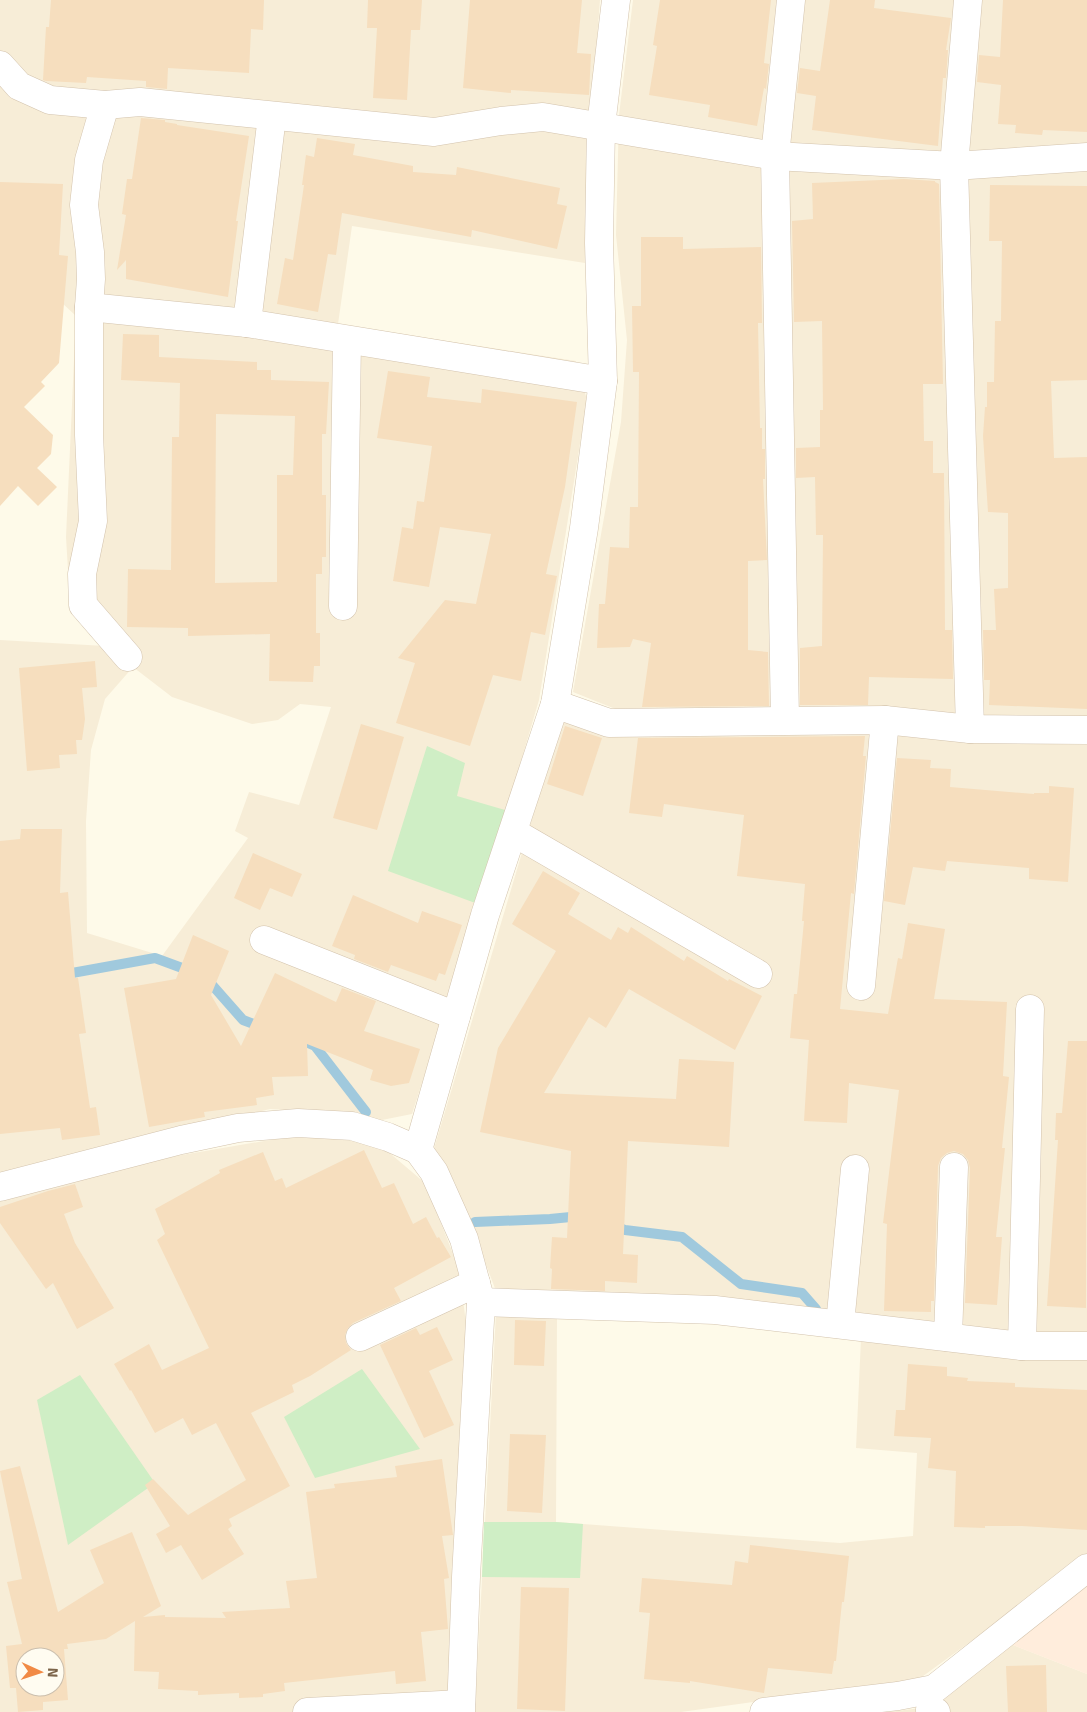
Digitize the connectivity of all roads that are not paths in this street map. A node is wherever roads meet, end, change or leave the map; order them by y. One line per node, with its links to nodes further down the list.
1 (616, 0): 7 (street)
2 (791, 0): 8 (street)
3 (968, 0): 10 (street)
4 (0, 65): 5 (street)
5 (106, 105): 6 (street); 11 (street)
6 (272, 116): 7 (street); 12 (street)
7 (601, 126): 8 (street); 14 (street)
8 (775, 156): 10 (street); 18 (street)
9 (1087, 157): 10 (street)
10 (954, 166): 20 (street)
11 (89, 307): 12 (street); 16 (street)
12 (247, 323): 13 (street)
13 (347, 340): 14 (street); 15 (street)
14 (603, 381): 17 (street)
15 (343, 606)
16 (128, 657)
17 (555, 704): 18 (street); 22 (street)
18 (785, 720): 19 (street)
19 (885, 720): 20 (street); 25 (street)
20 (970, 729): 21 (street)
21 (1087, 730)
22 (513, 832): 24 (street); 27 (street)
23 (264, 940): 27 (street)
24 (758, 974)
25 (862, 986)
26 (1030, 1009): 36 (street)
27 (456, 1016): 28 (street)
28 (418, 1150): 31 (street); 32 (street)
29 (954, 1167): 35 (street)
30 (855, 1169): 33 (street)
31 (0, 1187)
32 (479, 1293): 33 (street); 34 (street); 40 (street)
33 (840, 1324): 35 (street)
34 (360, 1337)
35 (948, 1337): 36 (street)
36 (1022, 1346): 37 (street)
37 (1087, 1346)
38 (1087, 1568): 39 (street)
39 (932, 1706): 42 (street)
40 (461, 1708): 41 (street)
41 (307, 1712)
42 (764, 1712)

